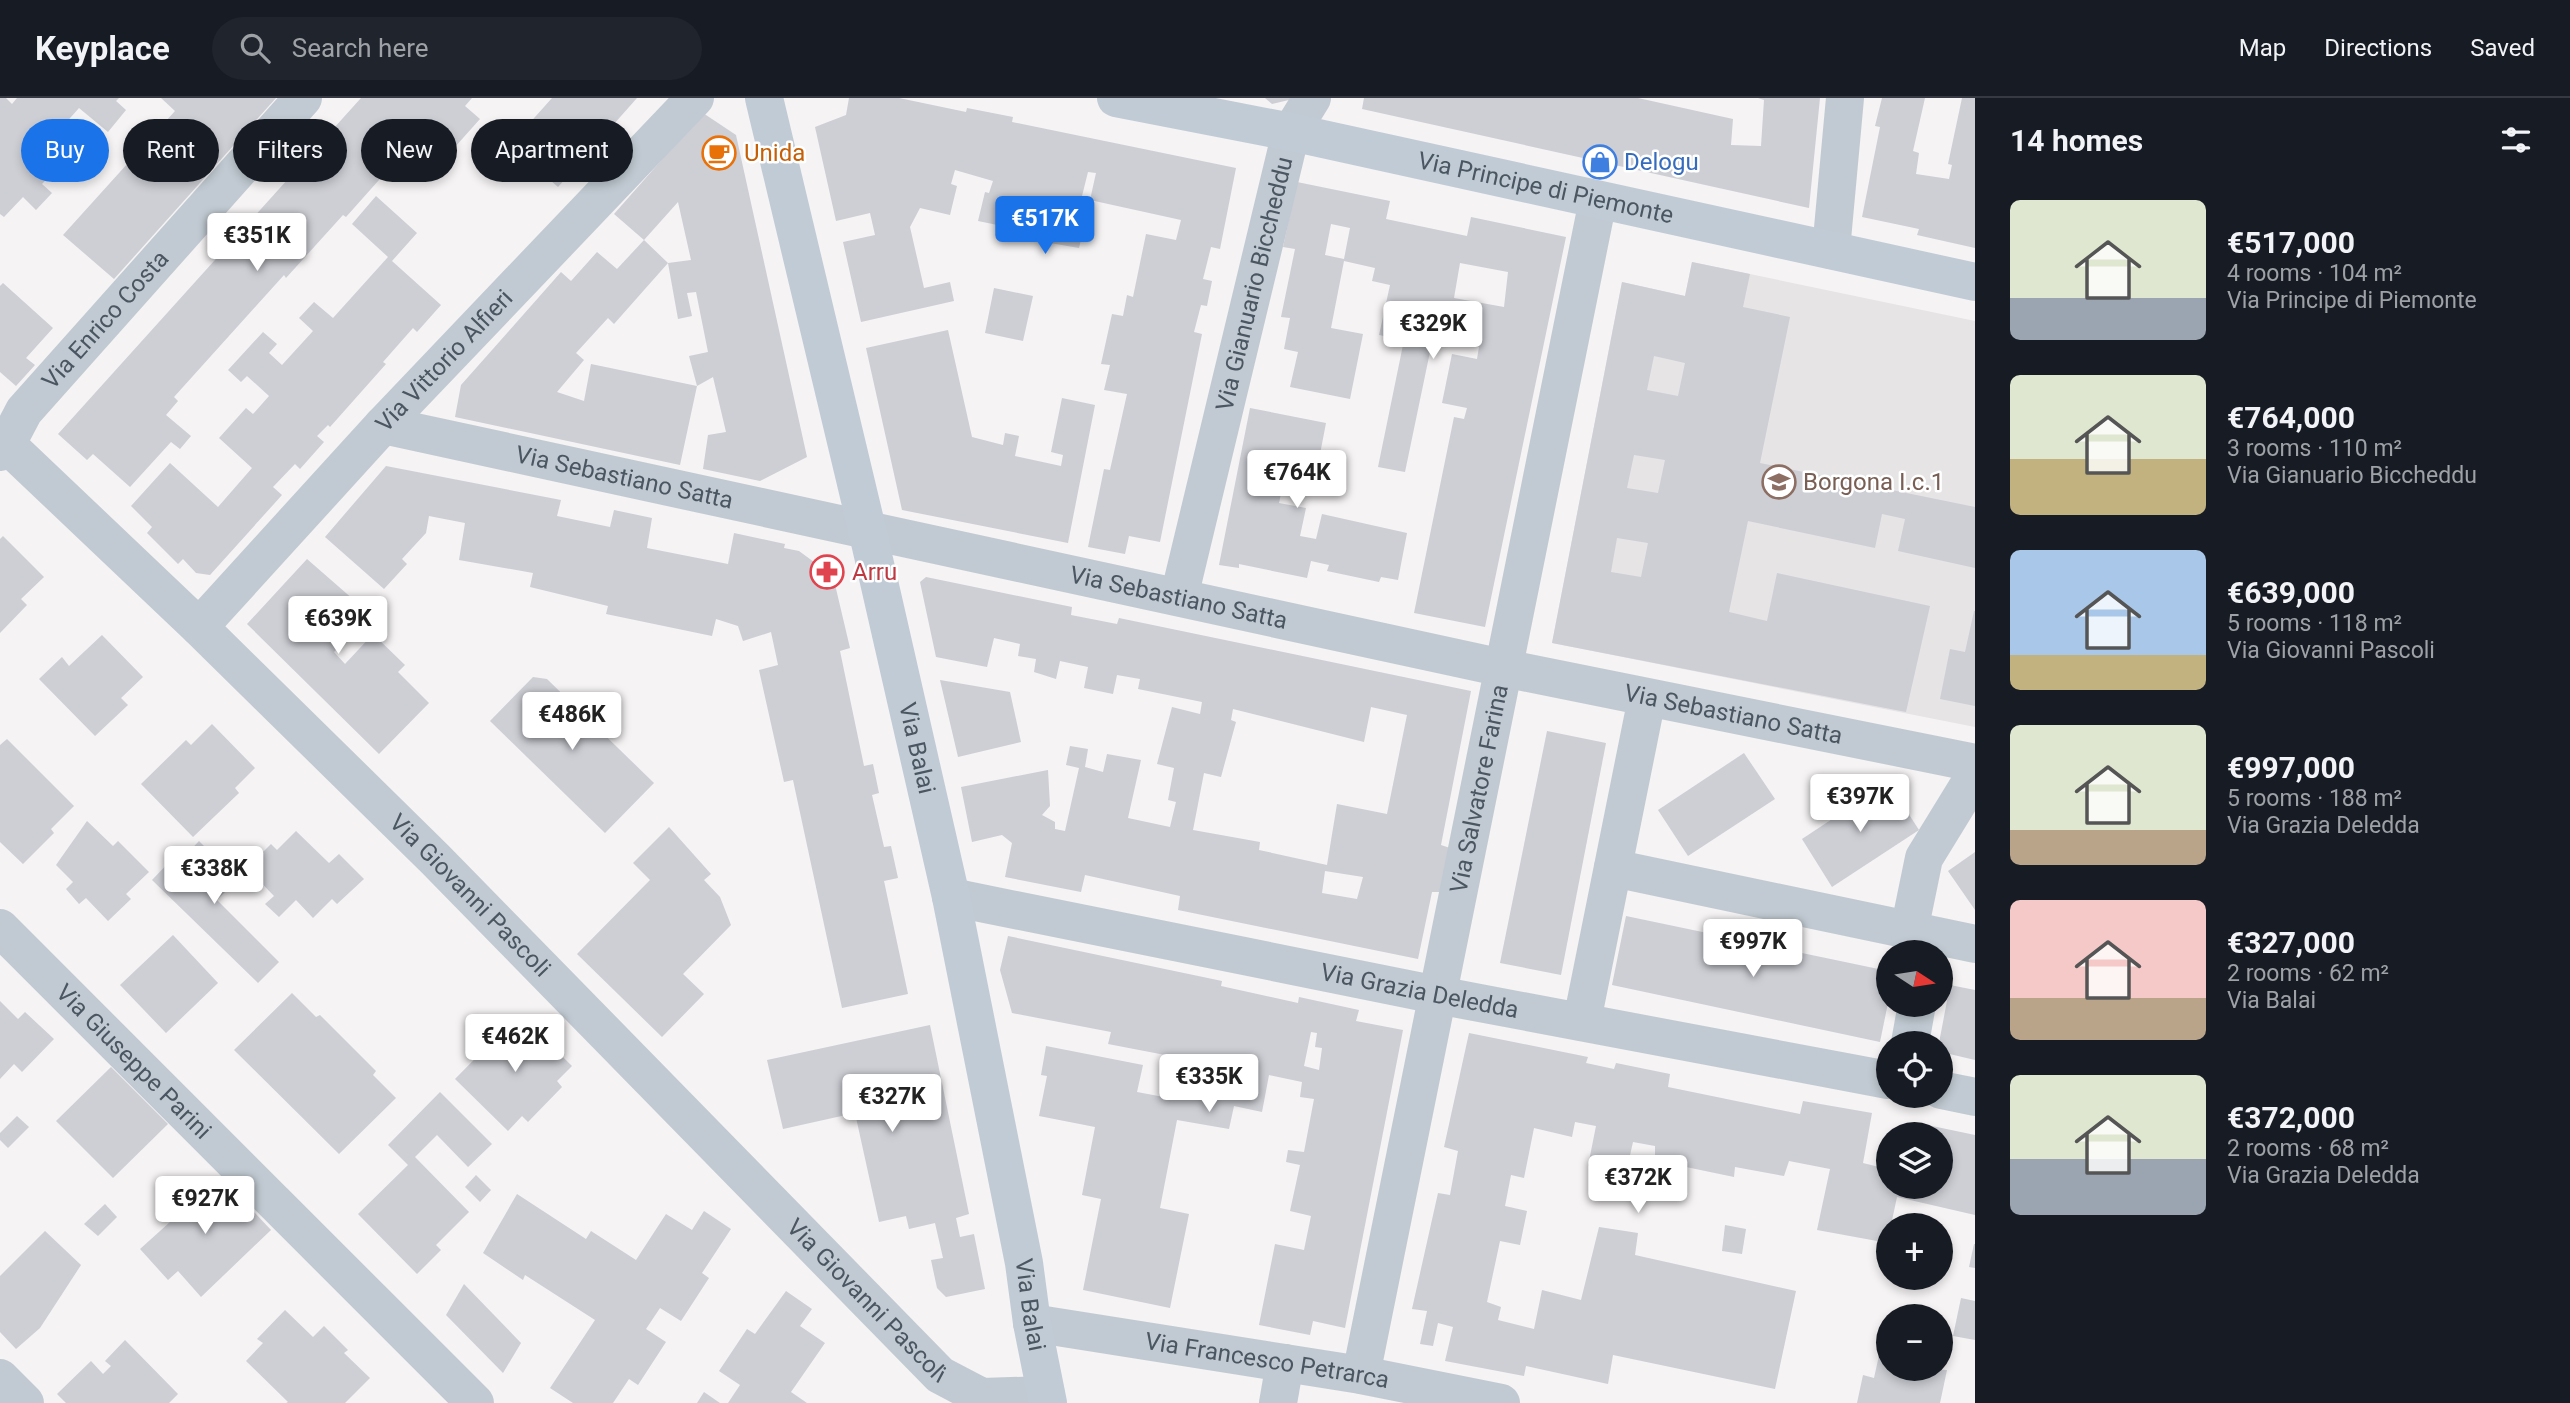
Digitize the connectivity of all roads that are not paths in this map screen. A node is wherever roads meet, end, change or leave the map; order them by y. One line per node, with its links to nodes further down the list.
1 (303, 98): 12 (street, Via Enrico Costa)
2 (695, 98): 11 (street, Via Vittorio Alfieri)
3 (764, 98): 13 (street, Via Balai)
4 (1116, 98): 7 (street, Via Principe di Piemonte)
5 (1312, 98): 7 (street, Via Gianuario Biccheddu)
6 (1845, 98): 9 (street)
7 (1291, 132): 8 (street, Via Principe di Piemonte); 14 (street, Via Gianuario Biccheddu)
8 (1598, 200): 9 (street, Via Principe di Piemonte); 16 (street, Via Salvatore Farina)
9 (1830, 250): 10 (street, Via Principe di Piemonte)
10 (1975, 282)
11 (383, 425): 13 (street, Via Sebastiano Satta); 15 (street, Via Vittorio Alfieri)
12 (2, 445): 15 (street, Via Giovanni Pascoli)
13 (867, 529): 14 (street, Via Sebastiano Satta); 21 (street, Via Balai)
14 (1179, 597): 16 (street, Via Sebastiano Satta)
15 (199, 627): 35 (street, Via Giovanni Pascoli)
16 (1503, 668): 17 (street, Via Sebastiano Satta); 26 (street, Via Salvatore Farina)
17 (1647, 698): 18 (street, Via Sebastiano Satta); 20 (street)
18 (1975, 763)
19 (1975, 775): 23 (street)
20 (1613, 868): 23 (street); 27 (street)
21 (951, 897): 26 (street, Via Grazia Deledda); 31 (street, Via Balai)
22 (0, 928): 37 (street, Via Giuseppe Parini)
23 (1922, 940)
24 (1953, 942): 25 (street)
25 (1975, 944)
26 (1437, 995): 27 (street, Via Grazia Deledda); 33 (street, Via Salvatore Farina)
27 (1582, 1021): 28 (street, Via Grazia Deledda)
28 (1876, 1078)
29 (1953, 1092): 30 (street)
30 (1975, 1097)
31 (1032, 1323): 32 (street, Via Francesco Petrarca); 35 (street, Via Balai)
32 (1285, 1363): 33 (street, Via Francesco Petrarca); 38 (street)
33 (1361, 1375): 39 (street, Via Francesco Petrarca)
34 (0, 1378): 36 (street)
35 (1047, 1399)
36 (25, 1403)
37 (475, 1403)
38 (1278, 1403)
39 (1501, 1403)

